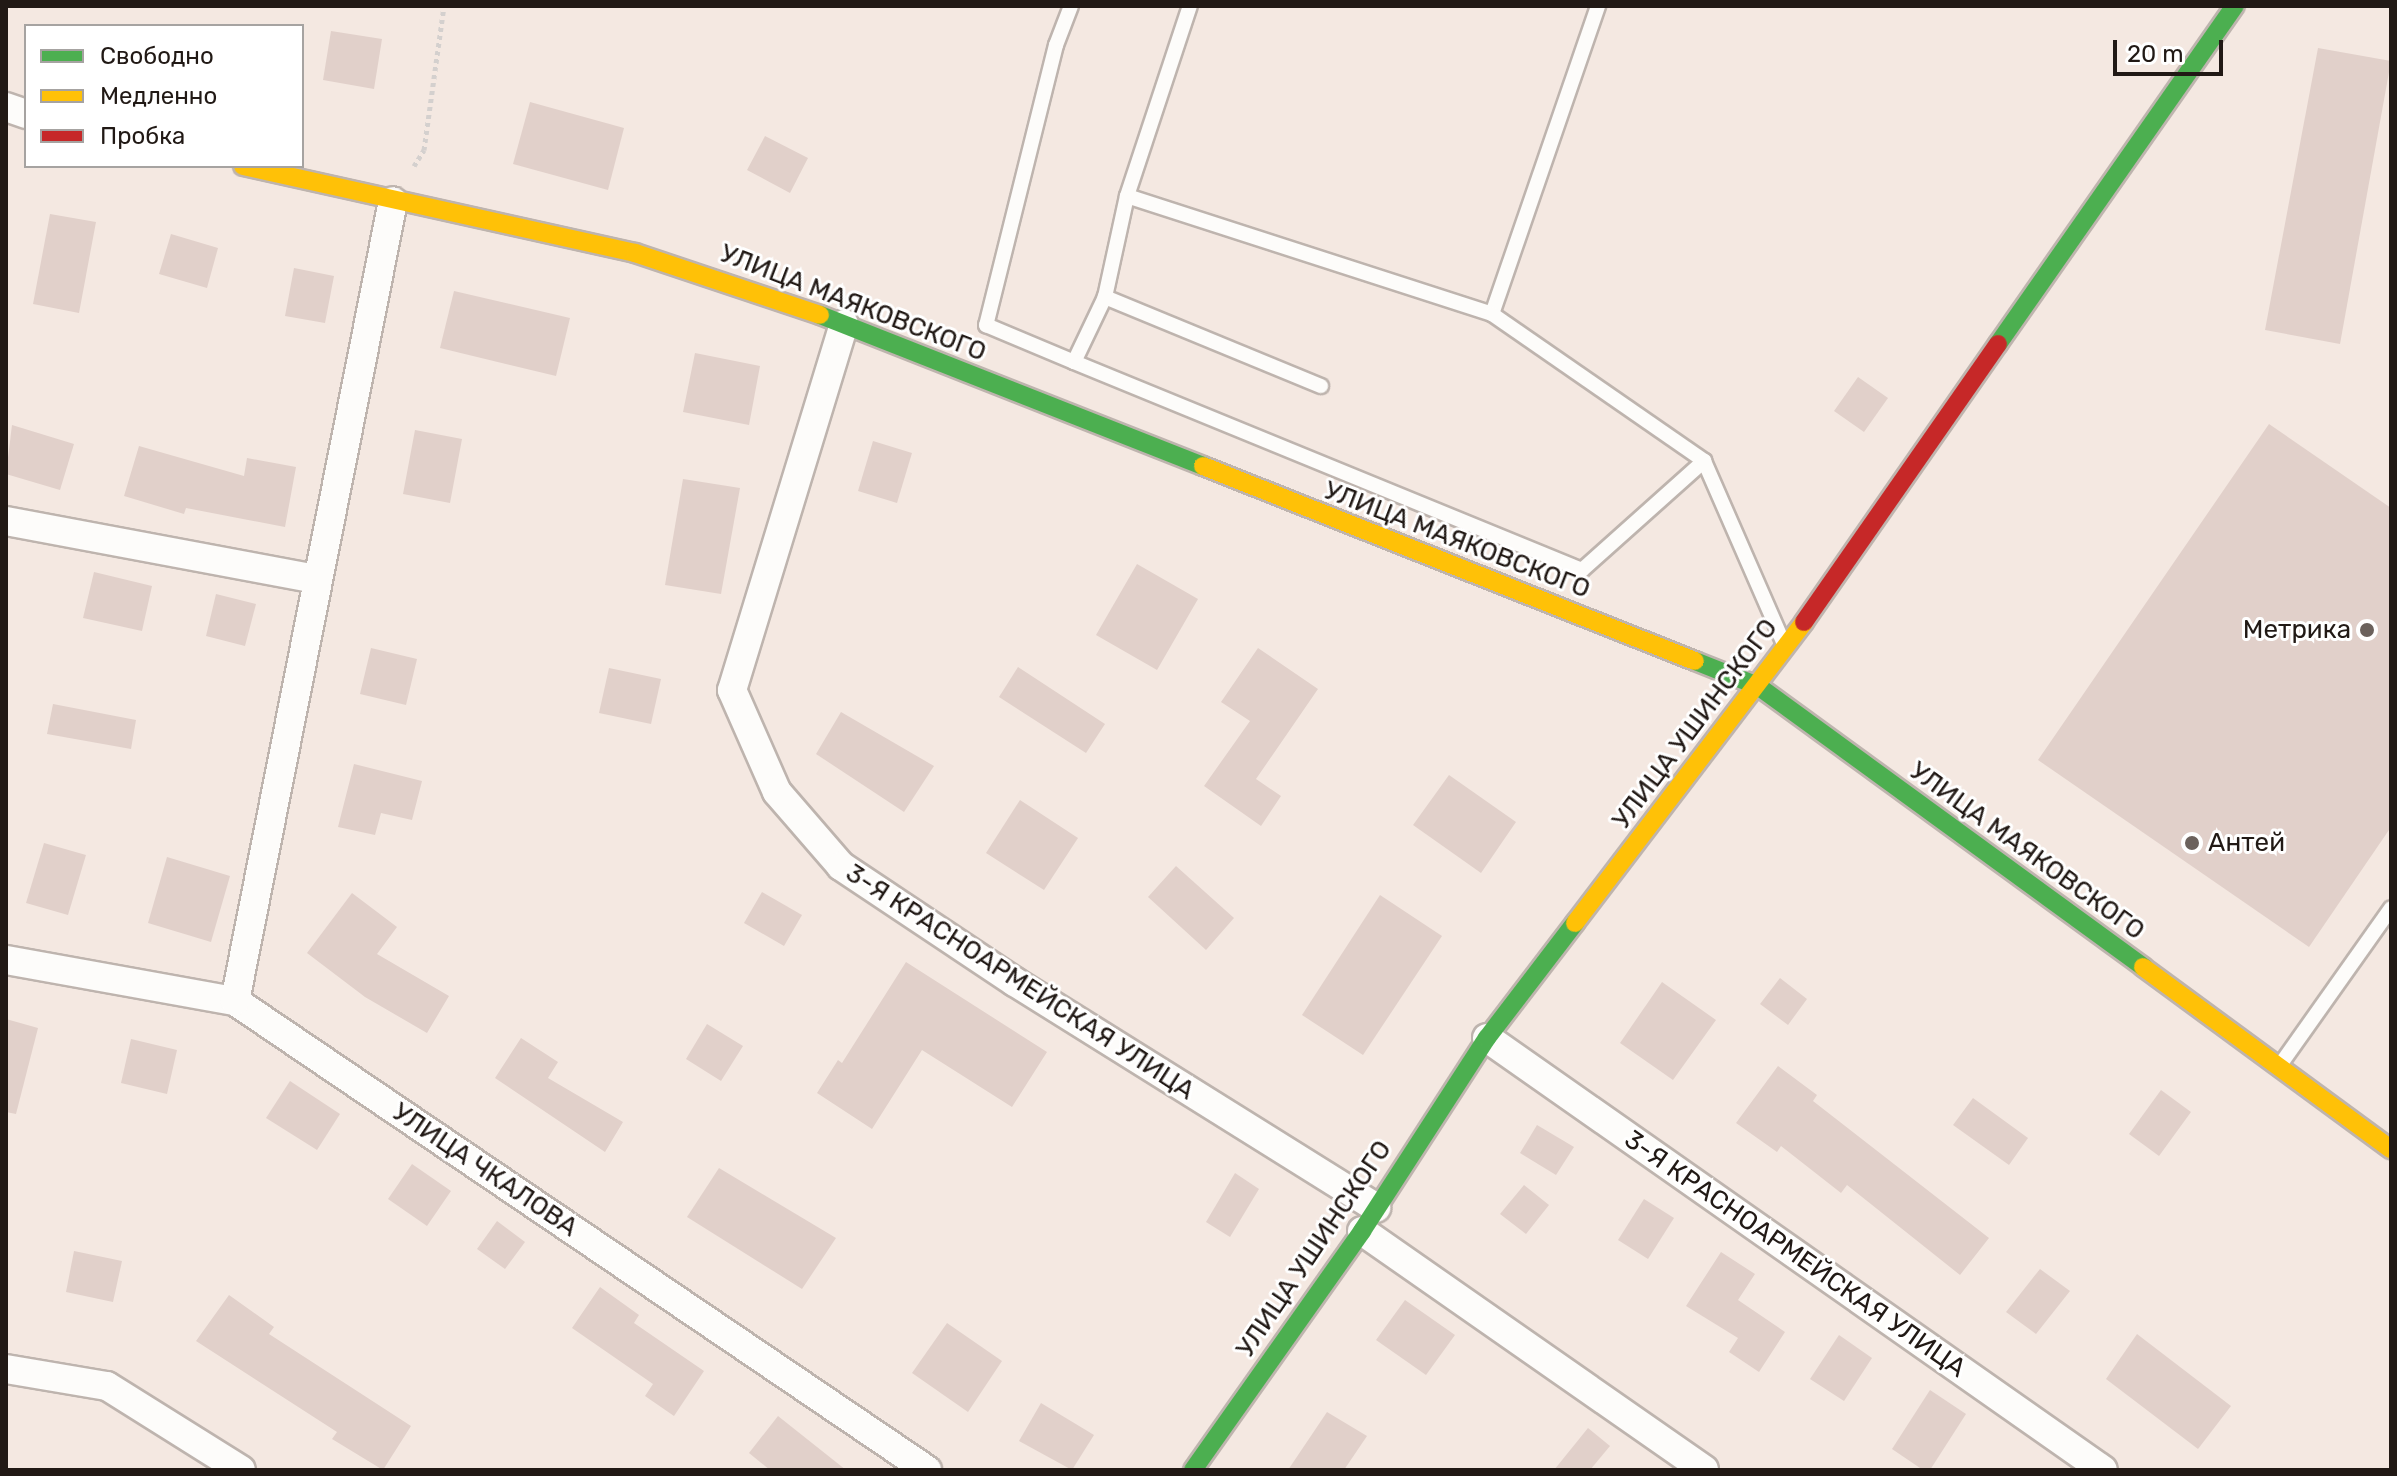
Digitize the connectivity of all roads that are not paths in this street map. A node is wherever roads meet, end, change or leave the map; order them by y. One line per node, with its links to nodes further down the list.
1 (1071, 6): 11 (lane)
2 (1190, 6): 6 (lane)
3 (1598, 6): 9 (lane)
4 (2235, 6): 16 (street, УЛИЦА УШИНСКОГО)
5 (252, 168): 7 (street, УЛИЦА МАЯКОВСКОГО)
6 (1127, 196): 8 (lane); 9 (lane)
7 (393, 201): 10 (street, УЛИЦА МАЯКОВСКОГО); 15 (street)
8 (1105, 297): 11 (lane); 12 (lane)
9 (1492, 314): 13 (lane)
10 (844, 324): 17 (street, УЛИЦА МАЯКОВСКОГО); 24 (street, 3-Я КРАСНОАРМЕЙСКАЯ УЛИЦА)
11 (1074, 362): 13 (lane)
12 (1321, 386)
13 (1704, 461): 16 (lane)
14 (6, 521): 15 (street)
15 (316, 579): 20 (street)
16 (1786, 648): 17 (street, УЛИЦА УШИНСКОГО)
17 (1758, 686): 21 (street, УЛИЦА УШИНСКОГО); 22 (street, УЛИЦА МАЯКОВСКОГО)
18 (2391, 908): 22 (lane)
19 (6, 960): 20 (street, УЛИЦА ЧКАЛОВА)
20 (235, 1001): 27 (street, УЛИЦА ЧКАЛОВА)
21 (1487, 1038): 24 (street, УЛИЦА УШИНСКОГО); 30 (street, 3-Я КРАСНОАРМЕЙСКАЯ УЛИЦА)
22 (2278, 1068): 23 (street, УЛИЦА МАЯКОВСКОГО)
23 (2391, 1149)
24 (1369, 1219): 28 (street, УЛИЦА УШИНСКОГО); 29 (street, 3-Я КРАСНОАРМЕЙСКАЯ УЛИЦА)
25 (6, 1369): 26 (street)
26 (241, 1470)
27 (927, 1470)
28 (1193, 1470)
29 (1704, 1470)
30 (2103, 1470)

